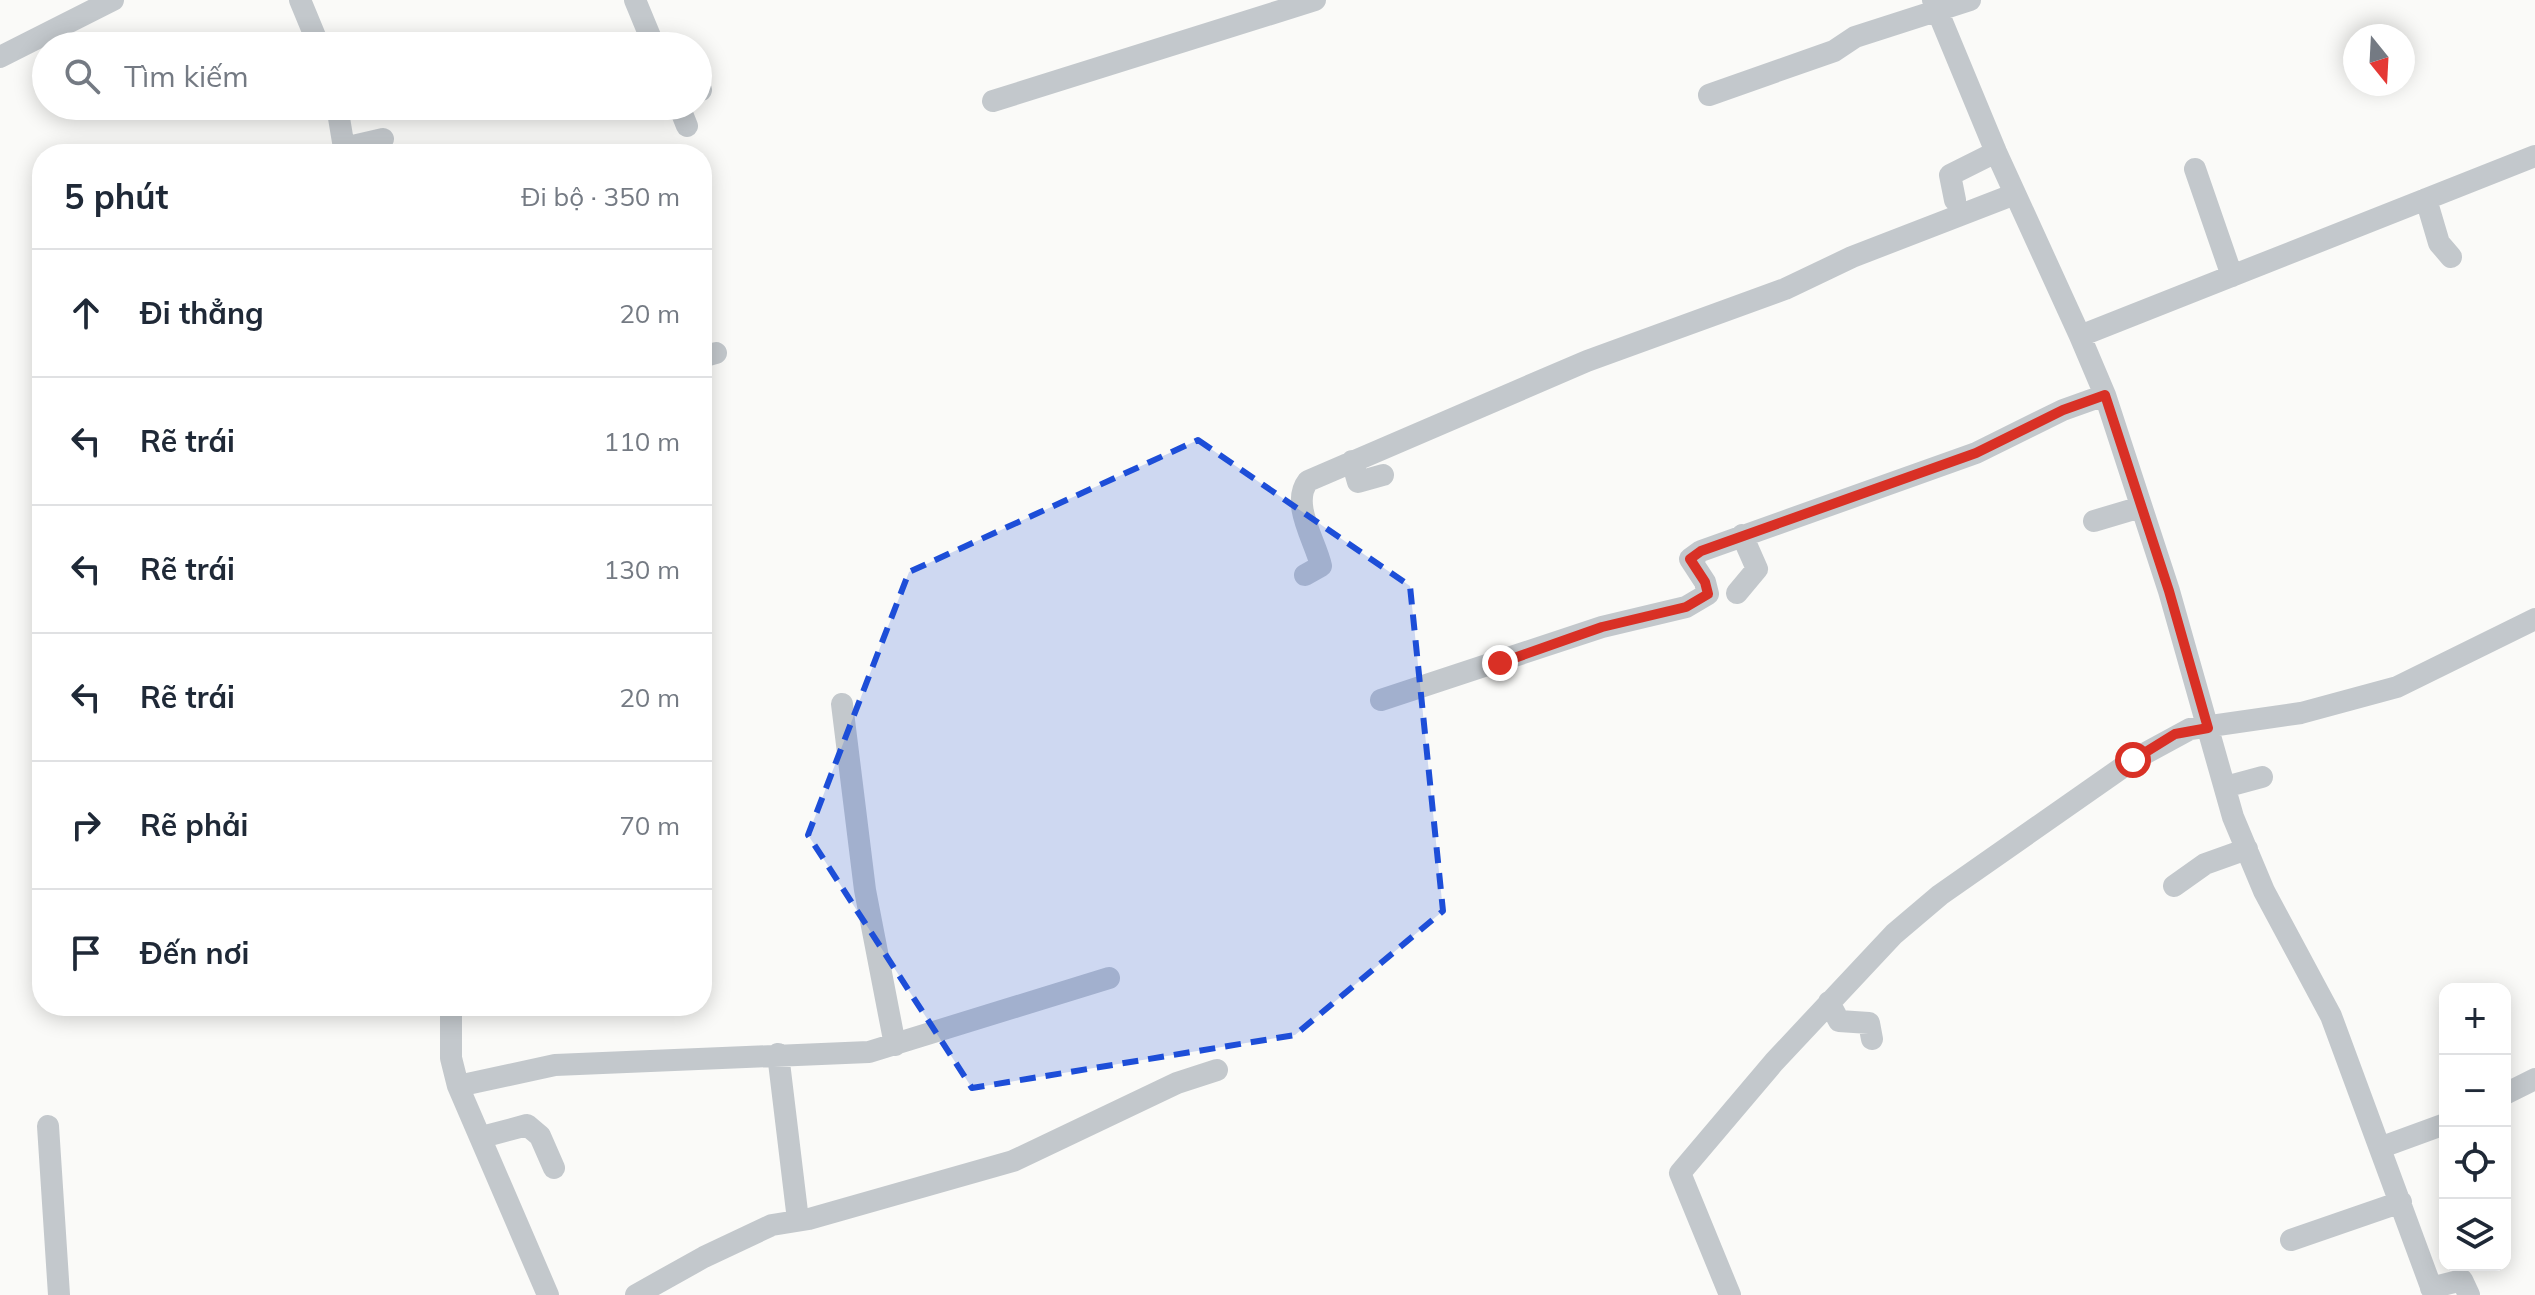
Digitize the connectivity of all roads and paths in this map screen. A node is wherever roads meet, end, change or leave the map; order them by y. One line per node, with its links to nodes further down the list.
1 (113, 0): 7 (street)
2 (300, 0): 8 (street)
3 (635, 0): 9 (street)
4 (1315, 0): 13 (street)
5 (1970, 0): 6 (street)
6 (1936, 6): 12 (street); 18 (street)
7 (50, 32)
8 (313, 32)
9 (648, 32)
10 (32, 41): 11 (street)
11 (0, 57)
12 (1709, 95)
13 (993, 101)
14 (339, 120): 16 (street)
15 (383, 139): 17 (street)
16 (344, 144)
17 (367, 144)
18 (1996, 152): 21 (street); 23 (street)
19 (2535, 156): 22 (street)
20 (2195, 169): 25 (street)
21 (2015, 194): 26 (street); 28 (street)
22 (2426, 199): 24 (street); 25 (street)
23 (1955, 200)
24 (2451, 257)
25 (2232, 276): 26 (street)
26 (2080, 336): 27 (street)
27 (2105, 395): 30 (street); 32 (street)
28 (1352, 461): 29 (street); 33 (street)
29 (1383, 475)
30 (2141, 507): 31 (street); 38 (street)
31 (2094, 521)
32 (1742, 535): 34 (street); 36 (street)
33 (1305, 575)
34 (1737, 593)
35 (2535, 619): 38 (street)
36 (1381, 700)
37 (842, 704): 47 (street)
38 (2208, 728): 40 (street); 44 (street)
39 (2262, 777): 40 (street)
40 (2225, 787): 41 (street)
41 (2247, 849): 42 (street); 56 (street)
42 (2174, 886)
43 (1109, 978): 47 (street)
44 (1829, 1002): 46 (street); 65 (street)
45 (451, 1016): 51 (street)
46 (1872, 1039)
47 (895, 1045): 48 (street)
48 (778, 1054): 51 (street); 59 (street)
49 (1217, 1070): 59 (street)
50 (2535, 1079): 52 (street)
51 (458, 1086): 55 (street)
52 (2511, 1091)
53 (48, 1126): 62 (street)
54 (2439, 1126): 56 (street)
55 (482, 1137): 57 (street); 63 (street)
56 (2382, 1147): 58 (street)
57 (554, 1168)
58 (2401, 1202): 60 (street); 61 (street)
59 (798, 1220): 64 (street)
60 (2291, 1240)
61 (2432, 1291): 66 (street)
62 (59, 1295)
63 (548, 1295)
64 (636, 1295)
65 (1730, 1295)
66 (2469, 1295)

